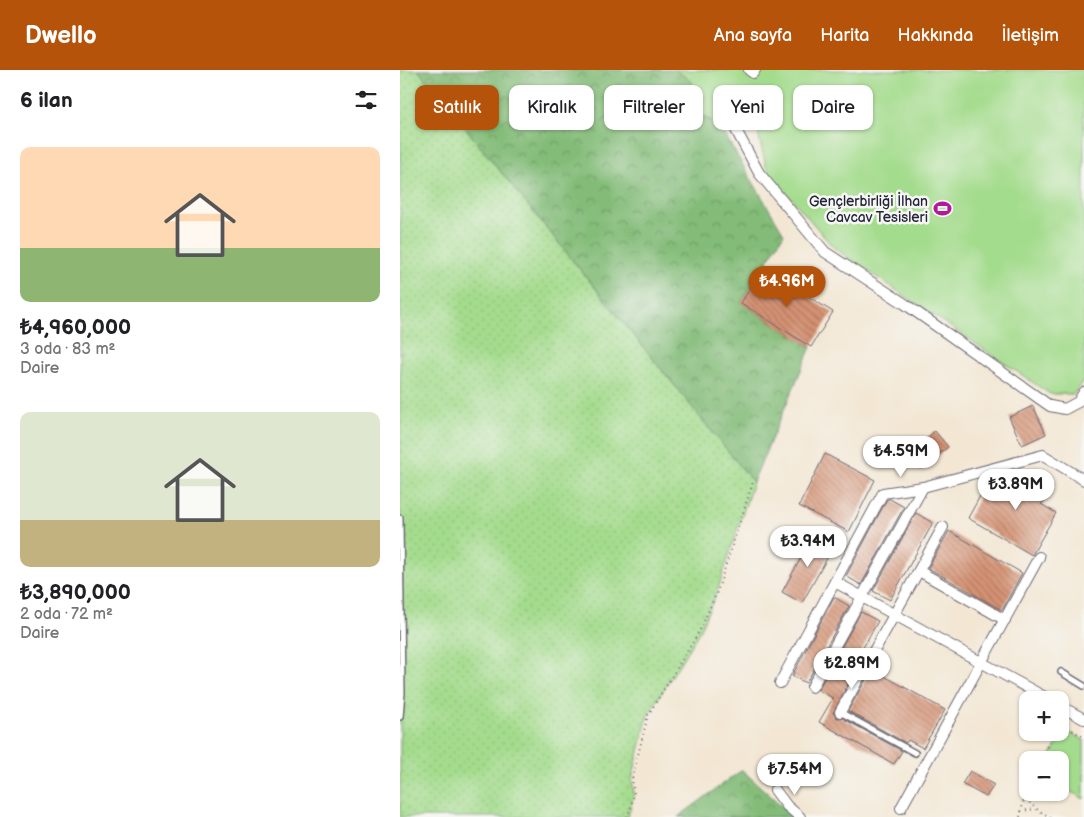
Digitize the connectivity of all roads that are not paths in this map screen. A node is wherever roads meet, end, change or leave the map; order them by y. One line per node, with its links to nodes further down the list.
1 (749, 70): 2 (street)
2 (755, 70)
3 (736, 130): 4 (street)
4 (1084, 392)
5 (1084, 480): 6 (street)
6 (923, 487): 11 (street); 12 (street)
7 (400, 518): 23 (lane)
8 (943, 527): 10 (street)
9 (1039, 557): 14 (street)
10 (919, 571): 13 (street); 14 (street)
11 (835, 582): 12 (street); 17 (street)
12 (862, 596): 13 (street); 19 (street)
13 (894, 615): 15 (street); 22 (street)
14 (1005, 620): 15 (street)
15 (982, 662): 20 (street); 27 (street)
16 (1061, 672): 18 (lane)
17 (780, 683)
18 (1084, 686)
19 (812, 687)
20 (1034, 691)
21 (1069, 711): 24 (street)
22 (840, 712): 25 (lane)
23 (400, 717)
24 (1084, 719)
25 (915, 753)
26 (775, 790): 28 (street)
27 (901, 808)
28 (800, 817)

